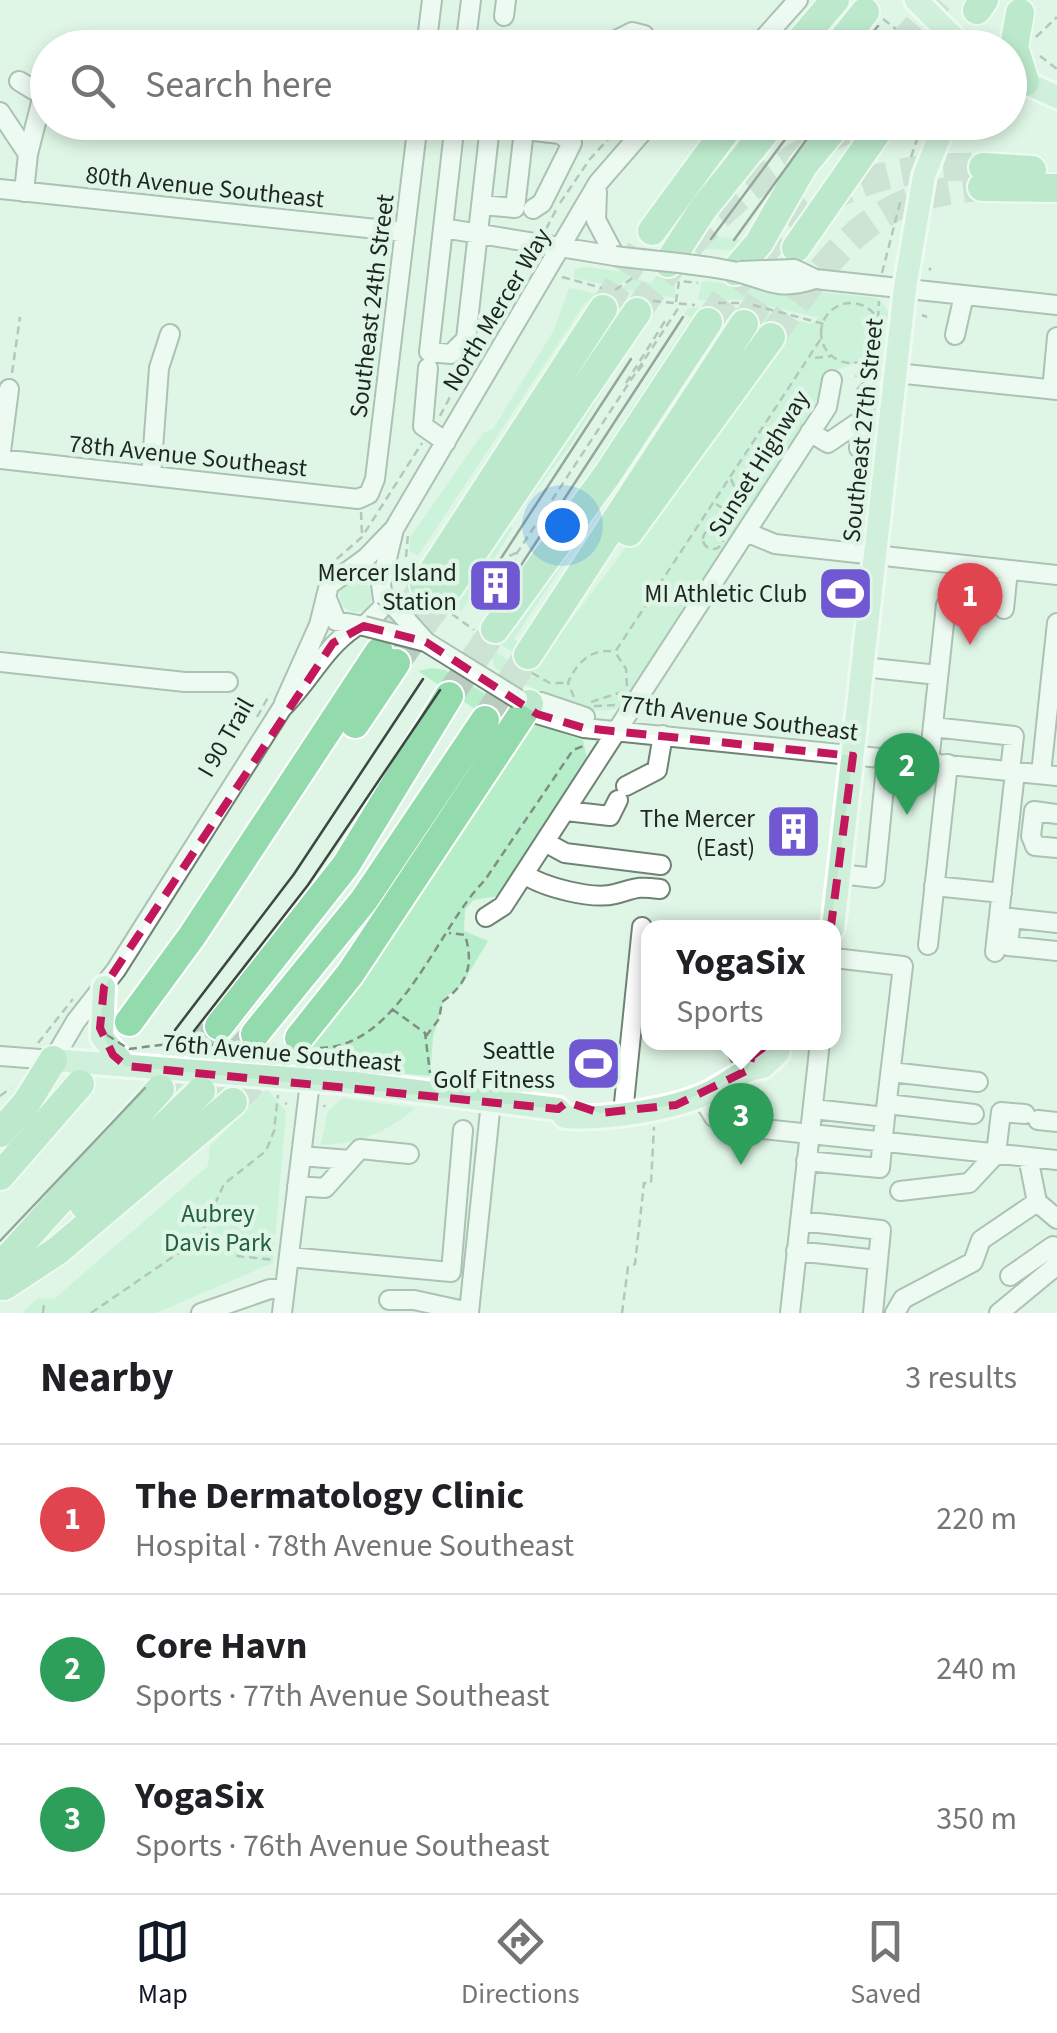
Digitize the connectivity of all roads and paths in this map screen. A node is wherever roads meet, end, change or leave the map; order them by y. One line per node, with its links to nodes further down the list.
1 (432, 0): 9 (street)
2 (471, 0): 10 (street)
3 (798, 0): 11 (street)
4 (835, 0): 12 (highway)
5 (916, 0): 15 (main road)
6 (1024, 7): 16 (highway)
7 (870, 13): 13 (highway); 14 (path)
8 (1057, 17): 17 (path)
9 (428, 30)
10 (468, 30)
11 (771, 30)
12 (809, 30)
13 (853, 30)
14 (888, 30)
15 (946, 30)
16 (1005, 30)
17 (1028, 44)
18 (1036, 52): 19 (path)
19 (1057, 69)
20 (19, 81): 22 (street)
21 (1027, 83): 23 (main road)
22 (30, 88)
23 (1057, 97)
24 (0, 112): 38 (street)
25 (31, 140): 38 (street)
26 (416, 140): 48 (street, Southeast 24th Street)
27 (454, 140): 46 (street)
28 (488, 140): 44 (street)
29 (523, 140): 44 (street)
30 (568, 140): 45 (street)
31 (617, 140): 50 (path)
32 (628, 140): 40 (street, North Mercer Way)
33 (719, 140): 47 (highway)
34 (759, 140): 55 (highway)
35 (824, 140): 57 (highway)
36 (871, 140): 51 (highway)
37 (938, 140): 61 (main road, Southeast 27th Street)
38 (28, 154): 43 (street)
39 (1057, 172): 41 (highway)
40 (598, 183): 52 (street, North Mercer Way); 53 (street)
41 (1057, 188)
42 (0, 189): 43 (street, 80th Avenue Southeast)
43 (24, 192): 48 (street, 80th Avenue Southeast)
44 (481, 204): 49 (street)
45 (533, 210)
46 (443, 228): 49 (street); 49 (street)
47 (652, 231)
48 (405, 232): 99 (street, Southeast 24th Street)
49 (478, 232): 52 (street)
50 (544, 234)
51 (796, 248)
52 (560, 251): 53 (street); 94 (street, North Mercer Way)
53 (615, 256): 55 (street, bridge)
54 (888, 262): 56 (path)
55 (668, 263): 57 (street, bridge)
56 (883, 266)
57 (735, 271): 61 (street, bridge)
58 (634, 277): 63 (path)
59 (562, 278): 63 (path)
60 (698, 283): 64 (path)
61 (906, 288): 62 (street); 85 (main road, Southeast 27th Street)
62 (964, 295): 65 (street); 74 (street)
63 (624, 301): 64 (path); 115 (highway)
64 (678, 304): 66 (path); 70 (path)
65 (1057, 304)
66 (708, 310): 72 (path); 120 (highway)
67 (879, 310): 69 (path)
68 (20, 317): 89 (path)
69 (878, 319): 72 (path); 79 (path)
70 (669, 322): 83 (path); 88 (path)
71 (744, 324): 123 (highway)
72 (824, 324): 77 (path)
73 (170, 334): 97 (street)
74 (955, 334)
75 (771, 337): 123 (highway)
76 (1057, 337): 87 (street)
77 (822, 338): 78 (path); 81 (path)
78 (833, 356): 79 (path); 81 (path)
79 (868, 358): 84 (path)
80 (646, 360): 83 (path)
81 (811, 360): 98 (path)
82 (428, 368): 94 (street)
83 (636, 372): 88 (path)
84 (856, 377)
85 (896, 379): 87 (street); 90 (street); 91 (street); 95 (main road, Southeast 27th Street)
86 (832, 380): 92 (street, Sunset Highway)
87 (1056, 383)
88 (626, 387): 107 (path)
89 (9, 389): 96 (street)
90 (974, 392)
91 (863, 418): 92 (street); 95 (street)
92 (810, 432): 103 (street, Sunset Highway)
93 (426, 438): 106 (path)
94 (446, 442): 105 (street, North Mercer Way)
95 (888, 452): 108 (main road, Southeast 27th Street)
96 (0, 459): 97 (street, 78th Avenue Southeast)
97 (151, 476): 99 (street, 78th Avenue Southeast)
98 (731, 479): 100 (path); 101 (path)
99 (365, 496): 106 (path)
100 (739, 500): 102 (path); 103 (path)
101 (714, 503): 102 (path); 122 (path)
102 (730, 512): 104 (path)
103 (745, 523): 108 (street); 140 (street, Sunset Highway)
104 (719, 530): 104 (path)
105 (401, 532): 109 (path); 110 (street, North Mercer Way); 114 (street, North Mercer Way)
106 (362, 537): 113 (path)
107 (518, 553): 107 (path)
108 (876, 556): 111 (street); 126 (main road, Southeast 27th Street)
109 (406, 557)
110 (351, 569): 113 (street); 114 (street)
111 (1008, 570): 112 (street); 117 (street)
112 (1057, 575)
113 (320, 589): 119 (street); 133 (street)
114 (382, 590): 119 (street); 121 (street, 77th Avenue Southeast, bridge)
115 (436, 597): 120 (path)
116 (946, 606): 127 (street)
117 (1004, 609)
118 (1057, 623): 128 (street)
119 (359, 627): 121 (street, 77th Avenue Southeast, bridge); 133 (street)
120 (489, 633)
121 (426, 642): 134 (street, 77th Avenue Southeast, bridge)
122 (614, 652): 130 (path); 131 (path)
123 (527, 656): 130 (path)
124 (388, 657): 171 (highway)
125 (0, 662): 129 (street)
126 (863, 666): 127 (street); 143 (main road, Southeast 27th Street)
127 (938, 675): 139 (street)
128 (1054, 679): 147 (street)
129 (228, 682)
130 (568, 683): 135 (path)
131 (627, 691): 135 (path); 136 (path)
132 (449, 696): 170 (highway)
133 (277, 701): 138 (path, I 90 Trail); 167 (street)
134 (523, 702): 136 (street, 77th Avenue Southeast); 174 (highway)
135 (582, 703): 136 (path)
136 (601, 715): 140 (street, 77th Avenue Southeast)
137 (485, 720): 172 (highway)
138 (252, 726)
139 (933, 727): 145 (street); 146 (street)
140 (620, 730): 141 (street, 77th Avenue Southeast); 148 (street, Sunset Highway)
141 (663, 735): 143 (street, 77th Avenue Southeast); 148 (street)
142 (586, 745): 161 (path)
143 (852, 756): 144 (street, 77th Avenue Southeast); 154 (main road, Southeast 27th Street)
144 (888, 757): 145 (street, 77th Avenue Southeast); 154 (street)
145 (938, 763): 146 (street, 77th Avenue Southeast); 155 (street)
146 (1013, 771): 147 (street, 77th Avenue Southeast); 157 (street)
147 (1049, 775)
148 (566, 810): 150 (street, Sunset Highway)
149 (1057, 814): 151 (street)
150 (544, 842): 152 (street); 153 (street, Sunset Highway)
151 (1057, 848)
152 (661, 864)
153 (524, 874): 156 (street); 158 (street, Sunset Highway)
154 (840, 874): 159 (main road, Southeast 27th Street)
155 (934, 886): 157 (street); 163 (street)
156 (660, 888)
157 (1002, 893): 164 (street)
158 (486, 917)
159 (834, 920)
160 (1057, 923): 165 (street)
161 (447, 932): 169 (path); 173 (path)
162 (641, 933): 200 (street)
163 (928, 945)
164 (995, 952)
165 (1057, 952)
166 (841, 959): 184 (street)
167 (104, 987): 175 (street); 182 (main road)
168 (78, 996): 175 (path)
169 (390, 1008): 173 (path); 174 (path)
170 (219, 1026)
171 (118, 1029): 174 (path, bridge)
172 (255, 1034)
173 (426, 1036): 185 (path)
174 (310, 1045): 181 (path)
175 (45, 1047): 180 (street, 76th Avenue Southeast); 182 (main road, 76th Avenue Southeast); 206 (highway)
176 (737, 1050): 183 (street)
177 (758, 1050): 183 (main road, 76th Avenue Southeast)
178 (778, 1050): 183 (main road, 76th Avenue Southeast)
179 (819, 1050): 198 (street)
180 (0, 1056)
181 (326, 1057)
182 (126, 1066): 187 (main road, 76th Avenue Southeast)
183 (749, 1069): 194 (main road, 76th Avenue Southeast)
184 (891, 1072): 188 (street); 199 (street)
185 (430, 1076)
186 (18, 1080): 193 (path)
187 (310, 1082): 197 (main road, 76th Avenue Southeast); 212 (street)
188 (978, 1082)
189 (80, 1084): 218 (highway)
190 (160, 1089): 231 (highway)
191 (201, 1092): 231 (highway)
192 (278, 1092): 224 (path)
193 (0, 1096)
194 (701, 1096): 200 (main road, 76th Avenue Southeast); 204 (street)
195 (745, 1097): 204 (street)
196 (233, 1102): 231 (highway)
197 (492, 1102): 200 (main road, 76th Avenue Southeast); 235 (street)
198 (813, 1110): 199 (street); 207 (street)
199 (886, 1110): 201 (street); 209 (street)
200 (612, 1113)
201 (974, 1114)
202 (1040, 1119): 211 (street)
203 (654, 1125): 241 (path)
204 (748, 1127): 207 (street)
205 (463, 1130): 227 (street)
206 (0, 1133)
207 (809, 1134): 208 (street); 216 (street)
208 (834, 1138): 209 (street); 217 (street)
209 (882, 1144): 211 (street); 217 (street)
210 (409, 1154): 214 (street)
211 (996, 1154): 213 (street); 220 (street)
212 (301, 1156): 214 (street); 219 (street)
213 (1028, 1157): 215 (street); 221 (street)
214 (350, 1160): 219 (street)
215 (1057, 1160)
216 (806, 1161): 217 (street); 223 (street)
217 (831, 1163)
218 (0, 1176)
219 (298, 1186): 227 (street)
220 (900, 1191)
221 (1037, 1202): 222 (street); 244 (street)
222 (1057, 1219)
223 (800, 1221): 225 (street); 228 (street)
224 (200, 1239): 227 (path); 237 (path)
225 (796, 1251): 228 (street); 242 (street)
226 (1057, 1252): 230 (street)
227 (288, 1260): 232 (street)
228 (878, 1260): 243 (street)
229 (1057, 1266): 245 (street)
230 (1010, 1276)
231 (1, 1281)
232 (285, 1288): 238 (street); 239 (street)
233 (389, 1300): 235 (street)
234 (44, 1303): 236 (path)
235 (469, 1312): 240 (street)
236 (43, 1313)
237 (91, 1313)
238 (202, 1313)
239 (282, 1313)
240 (484, 1313)
241 (622, 1313)
242 (790, 1313)
243 (872, 1313)
244 (895, 1313)
245 (999, 1313)

